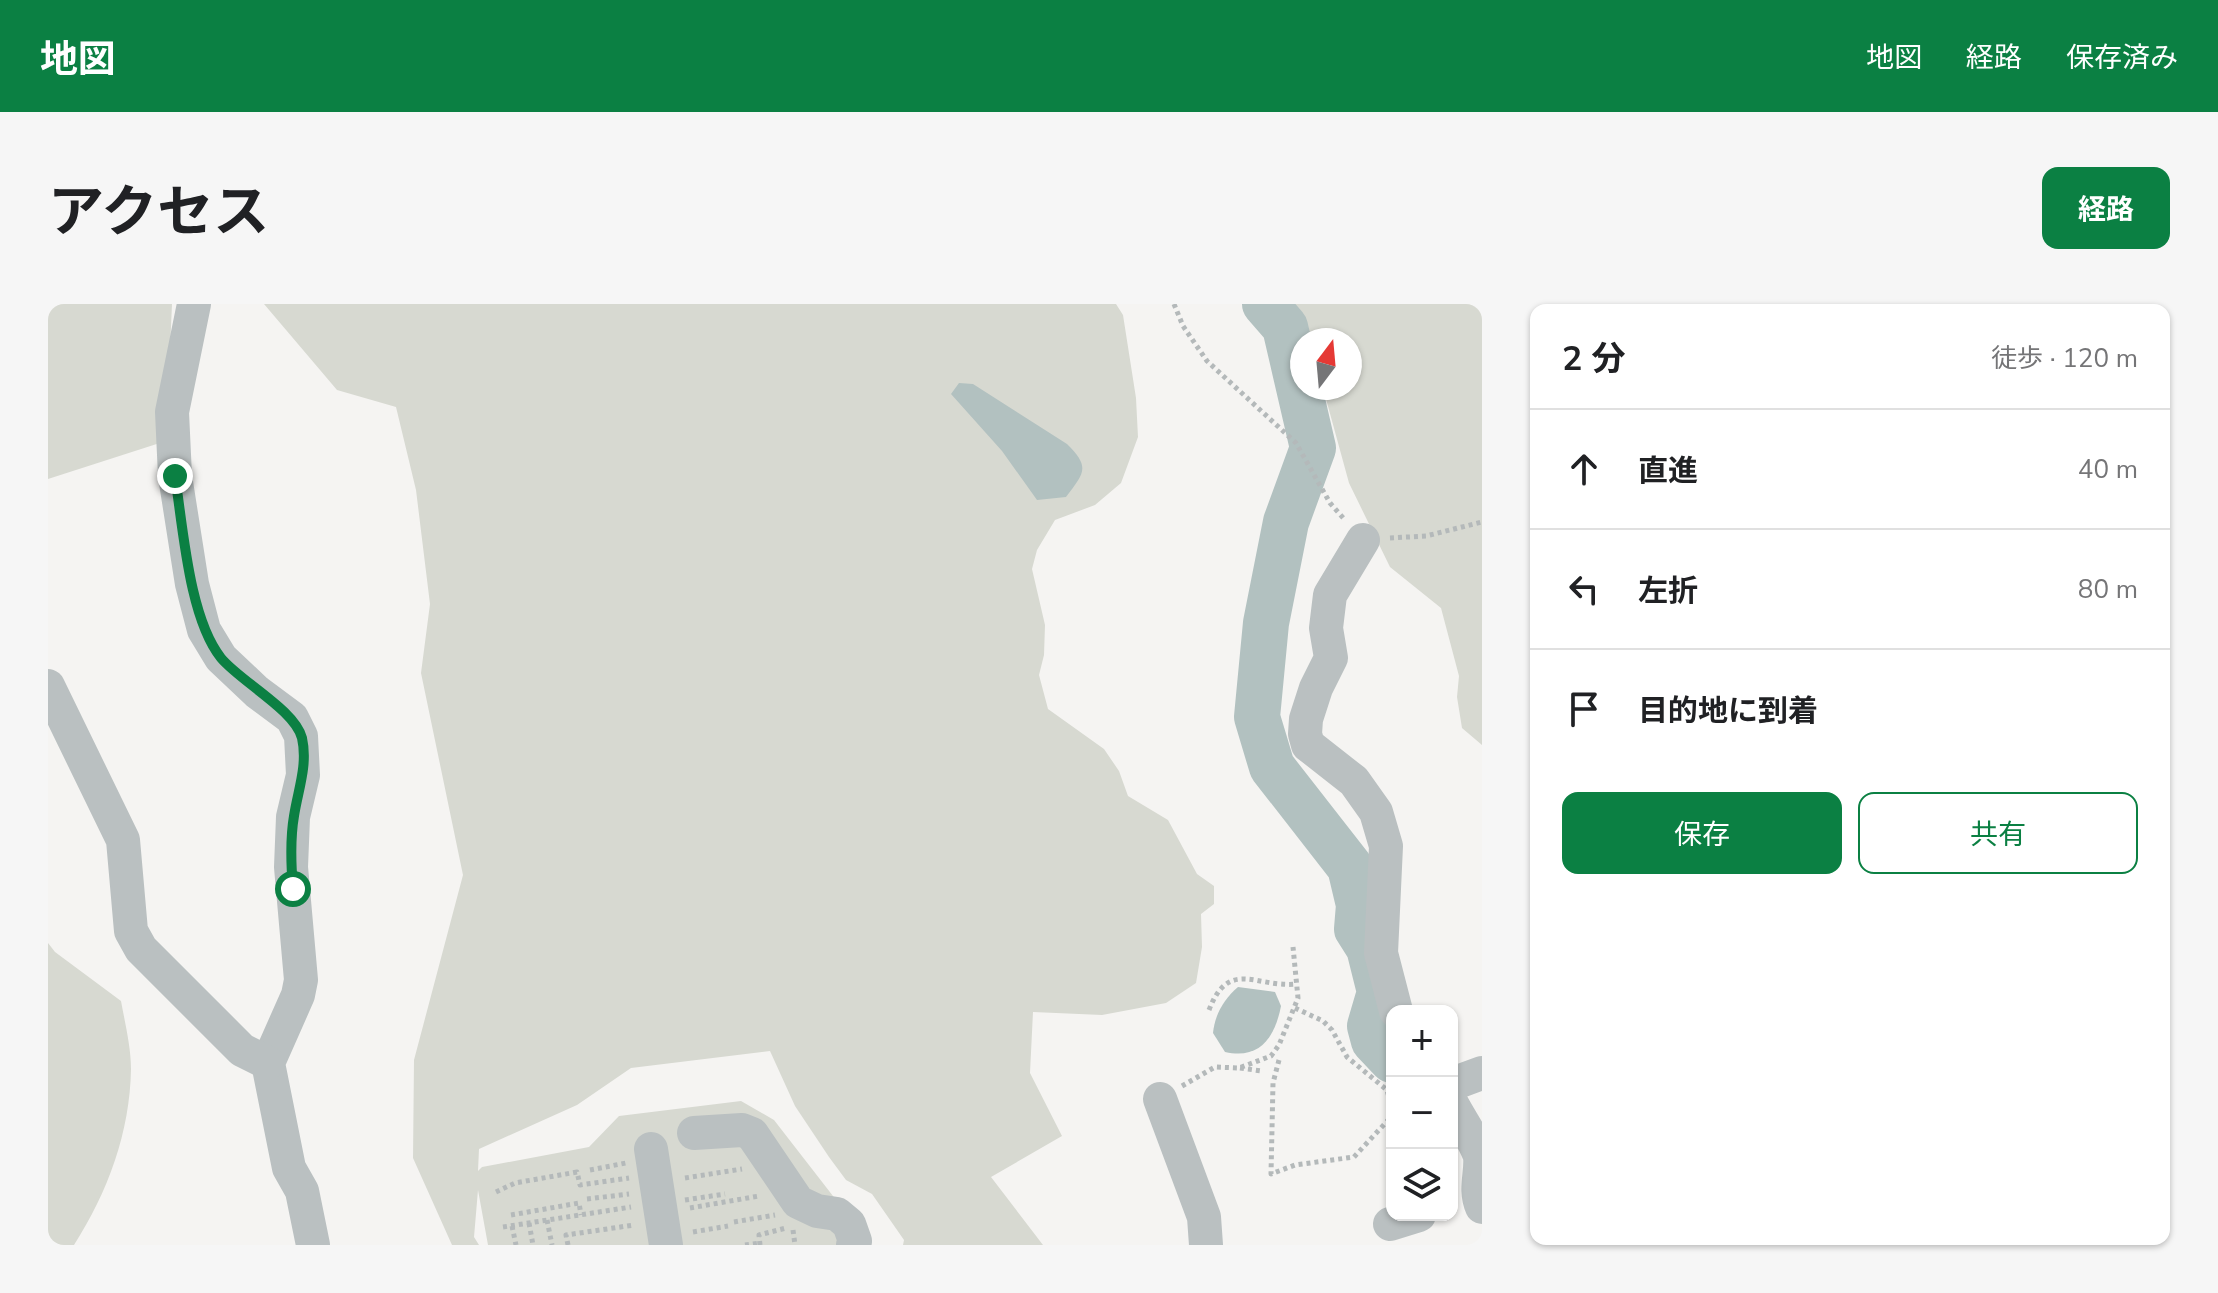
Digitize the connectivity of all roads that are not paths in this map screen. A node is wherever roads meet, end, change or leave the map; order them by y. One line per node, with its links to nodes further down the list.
1 (194, 304): 5 (street)
2 (1363, 540): 4 (street)
3 (48, 686): 5 (street)
4 (1394, 1005)
5 (268, 1063): 13 (street)
6 (1482, 1073): 7 (street)
7 (1458, 1082)
8 (1160, 1099): 15 (street)
9 (1458, 1115): 11 (street)
10 (694, 1133): 14 (street)
11 (1481, 1156): 12 (street)
12 (1471, 1201)
13 (313, 1245)
14 (853, 1245)
15 (1206, 1245)

